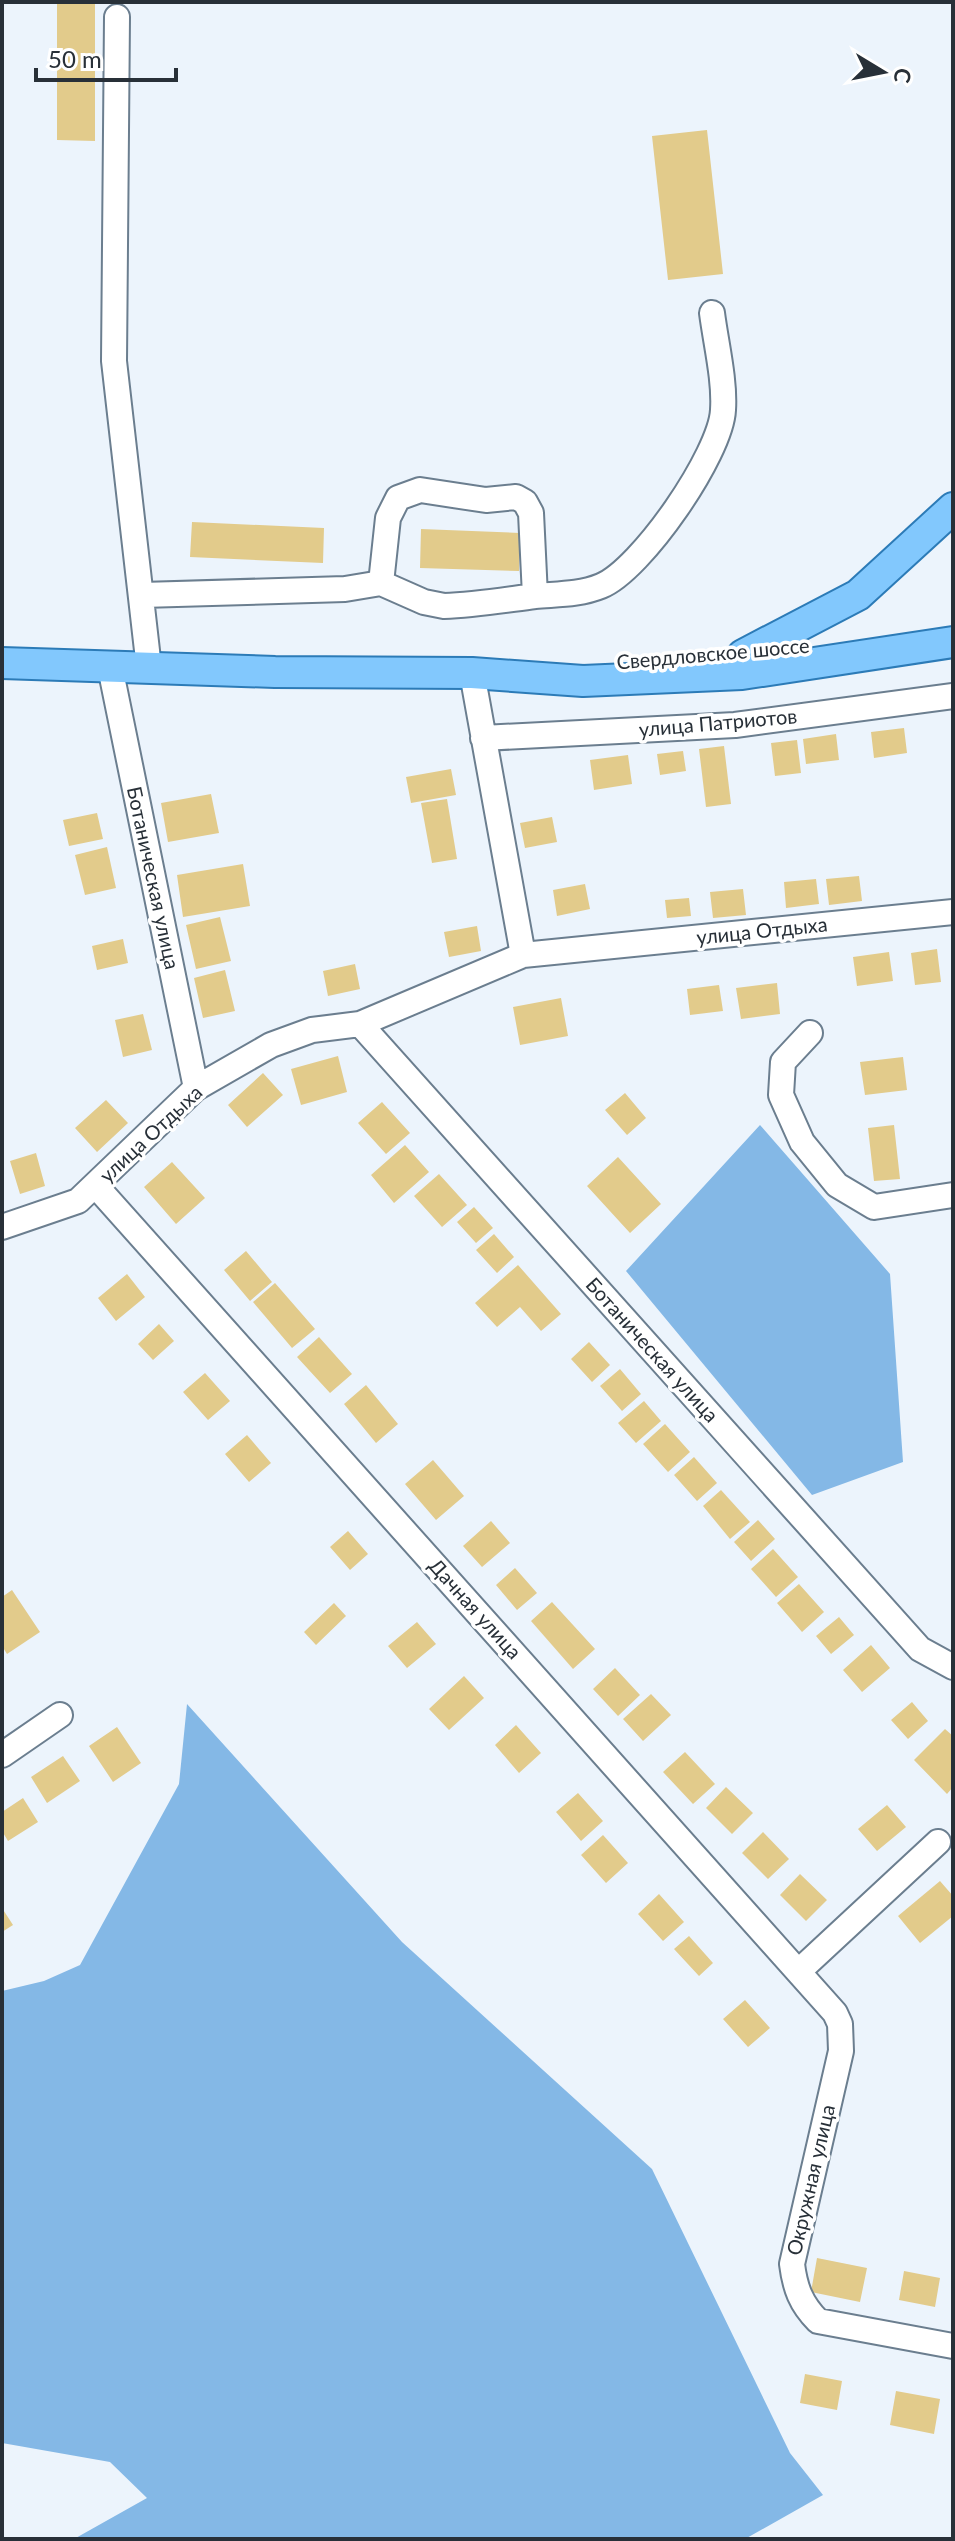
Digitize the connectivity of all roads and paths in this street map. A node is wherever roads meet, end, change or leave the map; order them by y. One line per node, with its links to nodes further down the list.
1 (117, 17): 5 (street)
2 (712, 313): 6 (street)
3 (953, 508): 9 (main road)
4 (381, 583): 5 (street); 6 (street); 6 (street)
5 (142, 595): 12 (street)
6 (535, 596)
7 (953, 621): 9 (main road, Свердловское шоссе)
8 (953, 642): 13 (main road, Свердловское шоссе)
9 (743, 655): 13 (main road, Свердловское шоссе)
10 (2, 663): 11 (main road, Свердловское шоссе)
11 (110, 667): 12 (main road, Свердловское шоссе); 20 (street, Ботаническая улица)
12 (149, 668): 13 (main road, Свердловское шоссе)
13 (472, 673): 15 (street)
14 (953, 696): 15 (street, улица Патриотов)
15 (483, 738): 17 (street)
16 (953, 912): 17 (street, улица Отдыха)
17 (523, 955): 18 (street, улица Отдыха)
18 (360, 1024): 20 (street, улица Отдыха); 24 (street, Ботаническая улица)
19 (810, 1033): 22 (street)
20 (196, 1088): 21 (street, улица Отдыха)
21 (96, 1186): 23 (street, улица Отдыха); 28 (street, Дачная улица)
22 (953, 1195)
23 (2, 1227)
24 (953, 1667)
25 (60, 1715): 26 (street)
26 (2, 1755)
27 (938, 1842): 28 (street)
28 (799, 1971): 29 (street, Дачная улица)
29 (841, 2038): 30 (street, Окружная улица)
30 (953, 2346)

